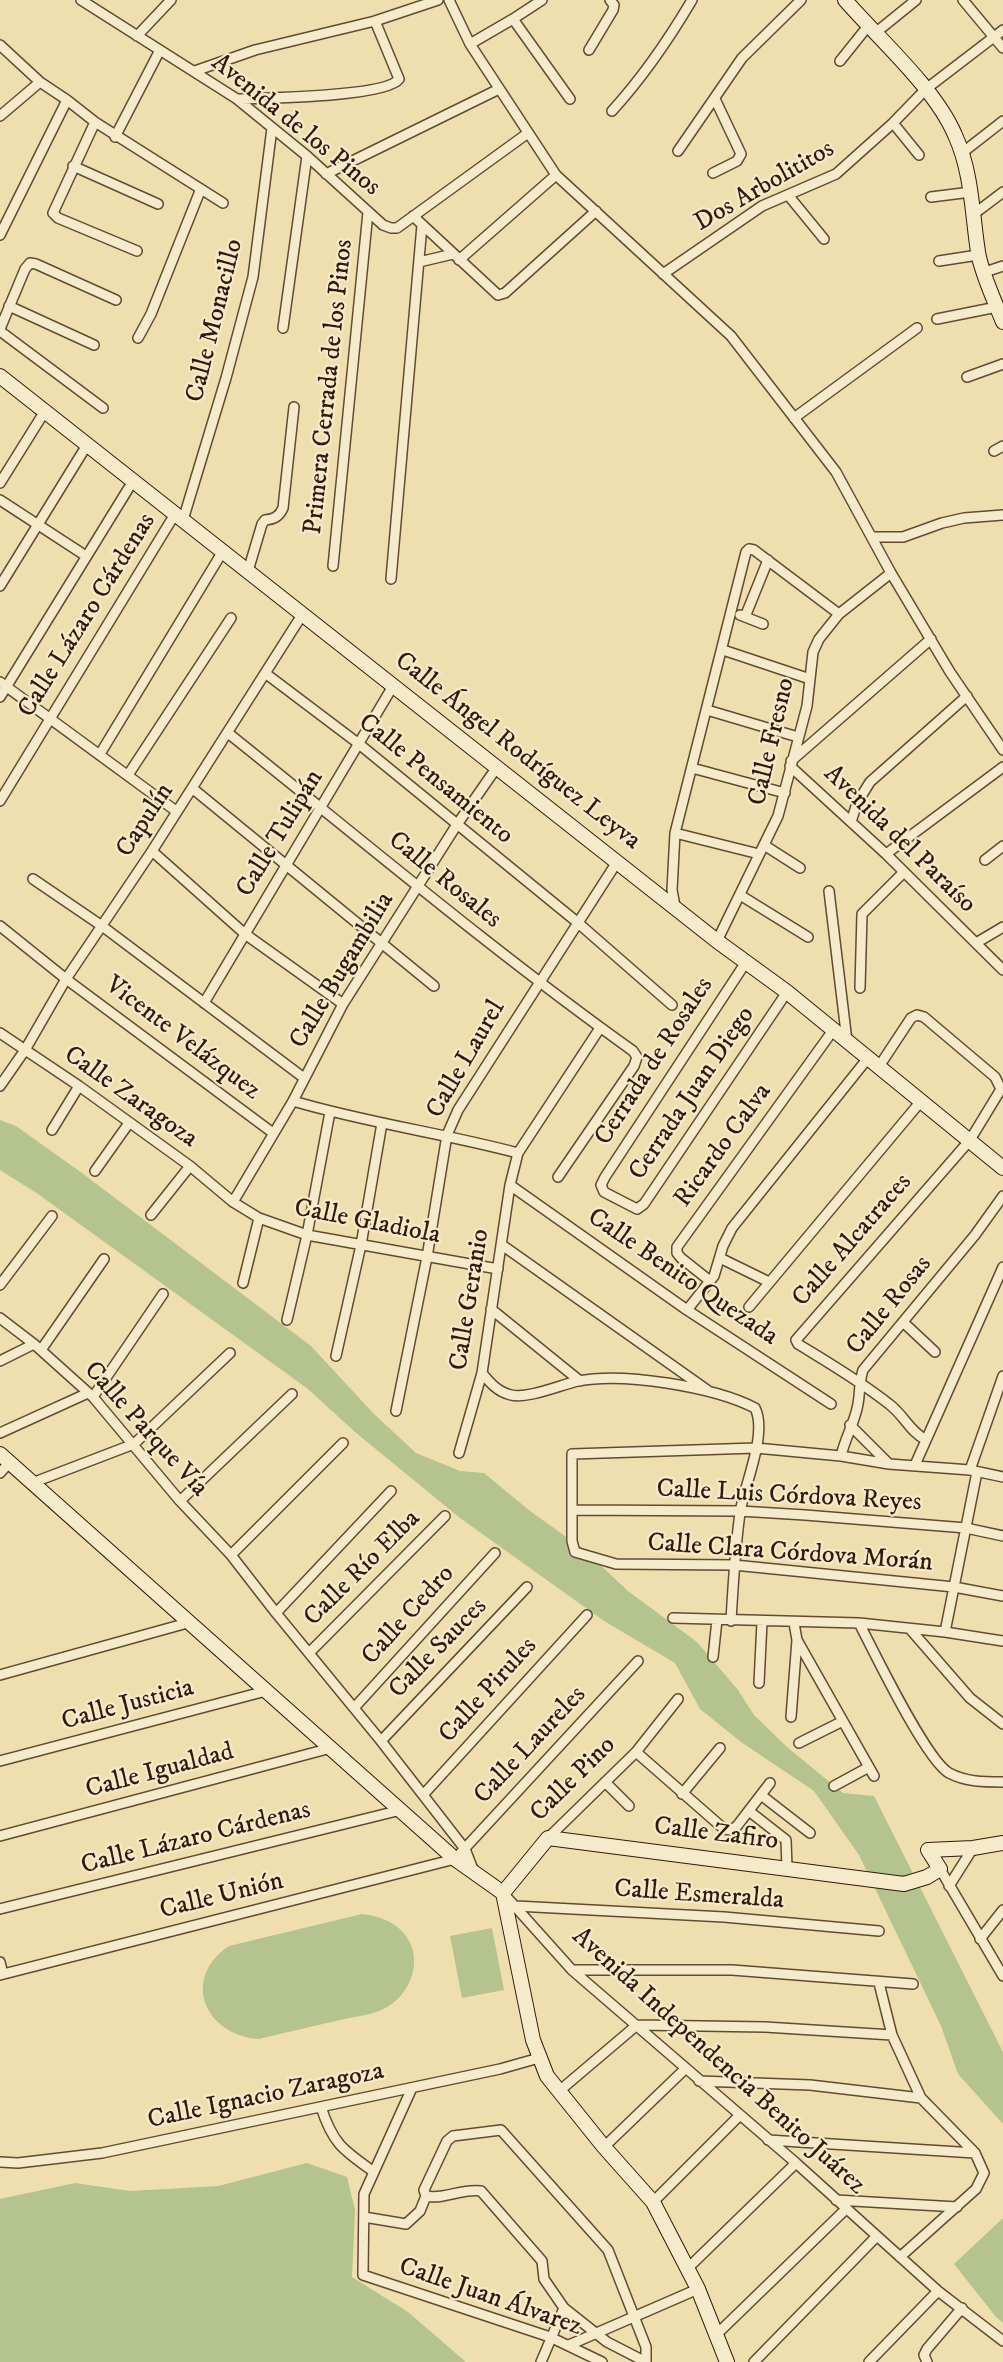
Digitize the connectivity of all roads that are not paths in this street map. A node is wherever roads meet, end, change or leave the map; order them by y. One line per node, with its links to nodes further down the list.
1 (81, 0): 16 (street, Avenida de los Pinos)
2 (171, 0): 16 (street)
3 (438, 0): 13 (street)
4 (449, 0): 18 (street)
5 (542, 0): 12 (street)
6 (610, 0): 22 (street)
7 (692, 0): 32 (street)
8 (801, 0): 30 (street)
9 (845, 0): 14 (street)
10 (916, 0): 14 (street)
11 (963, 0): 17 (street)
12 (513, 19): 18 (street); 29 (street)
13 (375, 21): 24 (street); 28 (street)
14 (871, 30): 23 (street); 27 (street)
15 (1003, 30): 17 (street, Dos Arbolititos)
16 (137, 36): 21 (street, Avenida de los Pinos)
17 (994, 39): 20 (street); 27 (street, Dos Arbolititos)
18 (470, 44): 26 (street)
19 (1, 48): 25 (street)
20 (1003, 48)
21 (160, 50): 24 (street, Avenida de los Pinos); 39 (street)
22 (589, 50)
23 (840, 61)
24 (195, 71): 28 (street, Avenida de los Pinos)
25 (40, 82): 31 (street); 33 (street)
26 (499, 89): 38 (street); 46 (street)
27 (926, 89): 36 (street, Dos Arbolititos); 41 (street)
28 (237, 99): 37 (street, Avenida de los Pinos)
29 (570, 99)
30 (715, 99): 40 (street); 45 (street)
31 (67, 100): 35 (street); 60 (street)
32 (612, 111)
33 (0, 117)
34 (1003, 121): 41 (street)
35 (94, 122): 39 (street); 44 (street)
36 (893, 123): 42 (street); 51 (street, Dos Arbolititos)
37 (272, 128): 43 (street, Avenida de los Pinos); 92 (street, Calle Monacillo)
38 (528, 133): 47 (street); 58 (street)
39 (115, 137): 48 (street)
40 (678, 151)
41 (962, 153): 49 (street)
42 (919, 155)
43 (307, 156): 46 (street, Avenida de los Pinos); 75 (street)
44 (73, 166): 54 (street); 62 (street)
45 (713, 173)
46 (326, 174): 56 (street, Avenida de los Pinos)
47 (556, 175): 55 (street); 64 (street)
48 (200, 190): 53 (street); 78 (street)
49 (971, 192): 52 (street); 57 (street)
50 (1003, 192): 57 (street)
51 (788, 195): 61 (street); 69 (street, Dos Arbolititos)
52 (931, 197)
53 (222, 203)
54 (158, 204)
55 (596, 211): 64 (street); 69 (street)
56 (368, 212): 58 (street, Avenida de los Pinos); 98 (street, Primera Cerrada de los Pinos)
57 (974, 214): 63 (street)
58 (413, 216): 59 (street)
59 (422, 225): 64 (street); 66 (street)
60 (0, 236)
61 (824, 239)
62 (137, 251)
63 (978, 255): 65 (street); 68 (street)
64 (456, 257): 66 (street)
65 (939, 261)
66 (419, 262): 101 (street)
67 (1003, 266): 68 (street)
68 (985, 272): 72 (street)
69 (663, 274): 86 (street)
70 (116, 300): 71 (street)
71 (9, 306): 77 (street); 79 (street)
72 (997, 307): 73 (street); 74 (street)
73 (937, 320)
74 (1003, 322)
75 (283, 328)
76 (917, 328): 86 (street)
77 (0, 330): 84 (street)
78 (138, 338)
79 (94, 345)
80 (1003, 364): 82 (street)
81 (0, 376): 85 (street, Calle Ángel Rodríguez Leyva)
82 (967, 377)
83 (294, 407): 99 (street)
84 (103, 408)
85 (45, 411): 87 (street, Calle Ángel Rodríguez Leyva); 89 (street)
86 (794, 418): 94 (street)
87 (87, 446): 88 (street, Calle Ángel Rodríguez Leyva); 93 (street)
88 (133, 481): 92 (street, Calle Ángel Rodríguez Leyva); 96 (street)
89 (0, 483)
90 (0, 500): 93 (street)
91 (1003, 515): 94 (street)
92 (179, 517): 95 (street, Calle Ángel Rodríguez Leyva); 118 (street, Calle Lázaro Cárdenas)
93 (36, 525): 96 (street); 102 (street)
94 (873, 537): 100 (street)
95 (223, 551): 99 (street, Calle Ángel Rodríguez Leyva); 123 (street)
96 (86, 556): 113 (street)
97 (768, 560): 103 (street); 104 (street); 106 (street)
98 (333, 566)
99 (248, 571): 105 (street, Calle Ángel Rodríguez Leyva)
100 (891, 573): 104 (street, Calle Fresno); 109 (street)
101 (392, 579)
102 (0, 586)
103 (732, 612): 106 (street); 110 (street)
104 (839, 614): 112 (street, Calle Fresno)
105 (302, 615): 111 (street, Capulín); 114 (street, Calle Ángel Rodríguez Leyva)
106 (745, 617): 108 (street)
107 (231, 618): 128 (street)
108 (763, 624)
109 (931, 639): 115 (street); 124 (street)
110 (723, 650): 112 (street); 117 (street)
111 (265, 673): 119 (street, Capulín); 121 (street, Calle Pensamiento)
112 (810, 679): 120 (street, Calle Fresno)
113 (3, 684): 116 (street); 118 (street)
114 (393, 686): 121 (street, Calle Tulipán); 126 (street, Calle Ángel Rodríguez Leyva)
115 (967, 696): 122 (street); 134 (street)
116 (0, 698)
117 (707, 710): 120 (street); 127 (street)
118 (50, 718): 123 (street); 131 (street, Calle Lázaro Cárdenas)
119 (228, 733): 129 (street, Capulín); 132 (street, Calle Rosales)
120 (798, 737): 124 (street, Calle Fresno)
121 (359, 744): 132 (street, Calle Tulipán); 135 (street, Calle Pensamiento)
122 (1003, 750)
123 (100, 754): 128 (street)
124 (791, 764): 130 (street, Calle Fresno); 134 (street, Avenida del Paraíso)
125 (1003, 766): 140 (street)
126 (497, 767): 135 (street, Calle Bugambilia); 143 (street, Calle Ángel Rodríguez Leyva)
127 (692, 768): 130 (street); 136 (street)
128 (128, 775): 133 (street)
129 (192, 788): 133 (street, Capulín); 144 (street)
130 (785, 793): 137 (street, Calle Fresno)
131 (0, 801)
132 (322, 808): 144 (street, Calle Tulipán); 148 (street, Calle Rosales)
133 (176, 811): 139 (street, Capulín)
134 (851, 822): 140 (street, Avenida del Paraíso)
135 (456, 826): 148 (street, Calle Bugambilia); 152 (street, Calle Pensamiento)
136 (675, 833): 141 (street); 151 (street)
137 (764, 845): 141 (street, Calle Fresno); 145 (street)
138 (1003, 846): 142 (street)
139 (152, 851): 154 (street, Capulín); 156 (street)
140 (886, 854): 146 (street, Avenida del Paraíso)
141 (759, 855): 150 (street, Calle Fresno)
142 (985, 860)
143 (617, 862): 151 (street, Calle Ángel Rodríguez Leyva); 152 (street, Calle Laurel)
144 (287, 865): 156 (street, Calle Tulipán); 160 (street)
145 (800, 868)
146 (904, 872): 159 (street, Avenida del Paraíso); 166 (street)
147 (33, 879): 154 (street)
148 (418, 887): 160 (street, Calle Bugambilia); 164 (street, Calle Rosales)
149 (829, 891): 174 (street)
150 (740, 895): 157 (street); 158 (street, Calle Fresno)
151 (675, 906): 158 (street, Calle Ángel Rodríguez Leyva)
152 (577, 922): 164 (street, Calle Laurel); 170 (street, Calle Pensamiento)
153 (0, 926): 163 (street, Vicente Velázquez)
154 (102, 926): 163 (street, Capulín); 168 (street)
155 (1003, 927): 159 (street)
156 (245, 934): 168 (street, Calle Tulipán); 169 (street)
157 (808, 937)
158 (717, 941): 161 (street, Calle Ángel Rodríguez Leyva)
159 (976, 943): 162 (street, Avenida del Paraíso)
160 (382, 944): 165 (street); 169 (street, Calle Bugambilia)
161 (746, 962): 167 (street, Calle Ángel Rodríguez Leyva); 195 (street, Cerrada de Rosales)
162 (1003, 970)
163 (66, 979): 175 (street, Capulín); 186 (street, Vicente Velázquez)
164 (538, 982): 171 (street, Calle Rosales); 187 (street, Calle Laurel)
165 (434, 986)
166 (860, 988)
167 (788, 992): 172 (street, Calle Ángel Rodríguez Leyva); 195 (street, Cerrada Juan Diego)
168 (204, 1003): 177 (street)
169 (343, 1004): 177 (street, Calle Bugambilia)
170 (672, 1005)
171 (600, 1028): 189 (street, Calle Geranio); 193 (street, Calle Rosales)
172 (834, 1029): 174 (street, Calle Ángel Rodríguez Leyva); 209 (street, Ricardo Calva)
173 (0, 1033): 175 (street, Calle Zaragoza)
174 (847, 1041): 176 (street, Calle Ángel Rodríguez Leyva)
175 (25, 1050): 178 (street, Capulín); 179 (street, Calle Zaragoza)
176 (873, 1063): 180 (street, Calle Ángel Rodríguez Leyva); 188 (street); 205 (street)
177 (304, 1078): 181 (street, Calle Bugambilia)
178 (0, 1086)
179 (79, 1086): 183 (street, Calle Zaragoza); 185 (street)
180 (922, 1100): 188 (street, Calle Ángel Rodríguez Leyva); 210 (street)
181 (292, 1101): 182 (street); 186 (street, Calle Bugambilia)
182 (330, 1112): 184 (street); 201 (street)
183 (129, 1123): 190 (street, Calle Zaragoza); 192 (street)
184 (382, 1123): 187 (street); 202 (street)
185 (52, 1130)
186 (273, 1133): 197 (street, Calle Bugambilia)
187 (447, 1135): 189 (street); 204 (street, Calle Laurel)
188 (970, 1140): 191 (street, Calle Ángel Rodríguez Leyva); 228 (street, Calle Alcatraces)
189 (518, 1153): 194 (street, Calle Geranio)
190 (190, 1166): 197 (street, Calle Zaragoza); 198 (street)
191 (1003, 1168)
192 (95, 1171)
193 (558, 1177)
194 (510, 1185): 203 (street, Calle Geranio); 216 (street, Calle Benito Quezada)
195 (601, 1185)
196 (1003, 1196): 219 (street, Calle Rosas)
197 (233, 1202): 200 (street, Calle Gladiola)
198 (152, 1215)
199 (52, 1216): 212 (street)
200 (259, 1218): 201 (street, Calle Gladiola); 211 (street)
201 (307, 1235): 202 (street, Calle Gladiola); 218 (street)
202 (361, 1245): 204 (street, Calle Gladiola); 223 (street)
203 (502, 1245): 208 (street, Calle Geranio); 229 (street)
204 (427, 1257): 208 (street, Calle Gladiola); 233 (street, Calle Laurel)
205 (720, 1258): 209 (street); 210 (street)
206 (104, 1259): 220 (street)
207 (1003, 1267): 236 (street)
208 (498, 1269): 215 (street, Calle Geranio)
209 (710, 1281): 216 (street)
210 (769, 1282): 214 (street)
211 (243, 1283)
212 (0, 1285)
213 (163, 1294): 231 (street)
214 (749, 1307)
215 (491, 1309): 225 (street, Calle Geranio); 227 (street)
216 (687, 1310): 232 (street, Calle Benito Quezada)
217 (0, 1318): 220 (street, Calle Parque Vía)
218 (287, 1320)
219 (903, 1322): 221 (street); 228 (street, Calle Rosas)
220 (37, 1347): 224 (street); 231 (street, Calle Parque Vía)
221 (935, 1352)
222 (230, 1353): 238 (street)
223 (336, 1356)
224 (0, 1361)
225 (482, 1373): 227 (street); 240 (street, Calle Geranio)
226 (1003, 1376): 245 (street)
227 (580, 1381): 229 (street)
228 (859, 1381): 234 (street, Calle Rosas); 236 (street)
229 (709, 1391): 239 (street)
230 (292, 1394): 249 (street)
231 (90, 1395): 235 (street); 238 (street, Calle Parque Vía)
232 (831, 1404)
233 (396, 1411)
234 (850, 1425): 241 (street, Calle Rosas); 243 (street)
235 (0, 1433)
236 (926, 1440): 244 (street)
237 (343, 1443): 256 (street)
238 (134, 1444): 247 (street); 249 (street, Calle Parque Vía)
239 (756, 1448): 241 (street); 250 (street); 251 (street)
240 (459, 1453)
241 (841, 1456): 243 (street)
242 (3, 1463): 247 (street, Avenida Independencia Benito Juárez)
243 (890, 1464): 244 (street)
244 (915, 1465): 245 (street)
245 (974, 1471): 246 (street); 253 (street)
246 (1003, 1477)
247 (32, 1483): 266 (street, Avenida Independencia Benito Juárez)
248 (391, 1491): 261 (street)
249 (180, 1501): 256 (street, Calle Parque Vía)
250 (572, 1510): 251 (street, Calle Luis Córdova Reyes); 257 (street, Calle Clara Córdova Morán)
251 (740, 1511): 253 (street, Calle Luis Córdova Reyes); 257 (street)
252 (445, 1516): 274 (street, Calle Río Elba)
253 (966, 1528): 254 (street, Calle Luis Córdova Reyes); 259 (street)
254 (1003, 1536)
255 (495, 1553): 281 (street, Calle Cedro)
256 (231, 1555): 261 (street, Calle Parque Vía)
257 (734, 1565): 259 (street, Calle Clara Córdova Morán); 265 (street)
258 (528, 1587): 285 (street, Calle Sauces)
259 (954, 1587): 260 (street, Calle Clara Córdova Morán); 271 (street)
260 (1003, 1596)
261 (276, 1613): 274 (street, Calle Parque Vía)
262 (587, 1615): 298 (street, Calle Pirules)
263 (673, 1618): 264 (street)
264 (717, 1620): 265 (street); 275 (street)
265 (731, 1621): 267 (street)
266 (191, 1622): 277 (street); 279 (street, Avenida Independencia Benito Juárez)
267 (762, 1622): 268 (street); 278 (street)
268 (794, 1623): 269 (street); 272 (street)
269 (859, 1623): 270 (street); 294 (street)
270 (910, 1629): 271 (street); 284 (street)
271 (945, 1632): 273 (street)
272 (797, 1640): 282 (street); 283 (street)
273 (1003, 1641)
274 (310, 1652): 281 (street, Calle Parque Vía)
275 (713, 1657)
276 (638, 1661): 308 (street, Calle Laureles)
277 (0, 1675)
278 (759, 1683)
279 (266, 1691): 287 (street, Avenida Independencia Benito Juárez); 290 (street, Calle Justicia)
280 (678, 1699): 289 (street, Calle Pino)
281 (354, 1708): 285 (street, Calle Parque Vía)
282 (791, 1717)
283 (843, 1721): 286 (street); 291 (street)
284 (1003, 1724)
285 (381, 1741): 298 (street, Calle Parque Vía)
286 (799, 1743)
287 (331, 1748): 301 (street, Avenida Independencia Benito Juárez); 304 (street, Calle Igualdad)
288 (720, 1748): 297 (street)
289 (636, 1752): 293 (street, Calle Pino); 297 (street)
290 (0, 1761)
291 (869, 1767): 292 (street); 296 (street)
292 (874, 1776)
293 (605, 1782): 300 (street); 305 (street, Calle Pino)
294 (1003, 1782)
295 (770, 1783): 299 (street)
296 (834, 1786)
297 (682, 1794): 302 (street)
298 (423, 1795): 308 (street, Calle Parque Vía)
299 (761, 1795): 302 (street); 303 (street)
300 (629, 1806)
301 (401, 1810): 308 (street, Avenida Independencia Benito Juárez); 314 (street, Calle Lázaro Cárdenas)
302 (749, 1811): 309 (street)
303 (810, 1833)
304 (0, 1836)
305 (548, 1838): 309 (street, Calle Zafiro); 312 (street, Calle Pino)
306 (1003, 1843): 307 (street)
307 (974, 1848): 310 (street); 311 (street)
308 (460, 1854): 312 (street, Avenida Independencia Benito Juárez); 320 (street, Calle Unión)
309 (787, 1868): 310 (street, Calle Zafiro)
310 (940, 1869): 311 (street)
311 (949, 1886): 317 (street)
312 (503, 1893): 313 (street, Avenida Independencia Benito Juárez); 326 (street)
313 (516, 1906): 316 (street, Calle Esmeralda); 319 (street, Avenida Independencia Benito Juárez)
314 (0, 1909)
315 (1003, 1910): 317 (street)
316 (879, 1931)
317 (981, 1939): 321 (street)
318 (0, 1962): 320 (street)
319 (572, 1970): 322 (street); 324 (street, Avenida Independencia Benito Juárez)
320 (2, 1975)
321 (1003, 1976)
322 (879, 1983): 323 (street); 325 (street)
323 (914, 1984)
324 (637, 2025): 325 (street); 327 (street, Avenida Independencia Benito Juárez); 330 (street)
325 (892, 2035): 331 (street)
326 (539, 2058): 329 (street, Calle Ignacio Zaragoza); 330 (street)
327 (685, 2069): 328 (street, Avenida Independencia Benito Juárez); 335 (street)
328 (699, 2081): 331 (street); 333 (street, Avenida Independencia Benito Juárez)
329 (412, 2088): 332 (street, Calle Ignacio Zaragoza); 339 (street)
330 (558, 2092): 335 (street)
331 (921, 2098): 336 (street)
332 (321, 2107): 337 (street, Calle Ignacio Zaragoza); 339 (street)
333 (739, 2116): 334 (street, Avenida Independencia Benito Juárez); 342 (street)
334 (767, 2140): 336 (street); 338 (street, Avenida Independencia Benito Juárez)
335 (604, 2147): 342 (street)
336 (975, 2153): 343 (street)
337 (0, 2162)
338 (796, 2163): 341 (street, Avenida Independencia Benito Juárez); 348 (street)
339 (374, 2172): 345 (street)
340 (426, 2196): 345 (street); 351 (street); 353 (street)
341 (836, 2200): 343 (street); 344 (street, Avenida Independencia Benito Juárez)
342 (652, 2202): 348 (street)
343 (957, 2207): 347 (street)
344 (846, 2209): 346 (street, Avenida Independencia Benito Juárez); 355 (street)
345 (363, 2217): 356 (street, Calle Juan Álvarez)
346 (877, 2236): 347 (street, Avenida Independencia Benito Juárez); 363 (street)
347 (900, 2257): 350 (street, Avenida Independencia Benito Juárez)
348 (687, 2269): 349 (street)
349 (698, 2289): 353 (street); 355 (street)
350 (938, 2291): 352 (street, Avenida Independencia Benito Juárez); 364 (street)
351 (564, 2308): 354 (street); 356 (street)
352 (962, 2308): 357 (street, Avenida Independencia Benito Juárez); 365 (street)
353 (633, 2317): 354 (street); 361 (street)
354 (595, 2332): 358 (street); 361 (street)
355 (717, 2334): 362 (street)
356 (550, 2337): 358 (street, Calle Juan Álvarez); 359 (street)
357 (1003, 2341)
358 (569, 2345): 360 (street, Calle Juan Álvarez)
359 (541, 2362)
360 (602, 2362)
361 (646, 2362)
362 (727, 2362)
363 (754, 2362)
364 (869, 2362)
365 (927, 2362)

